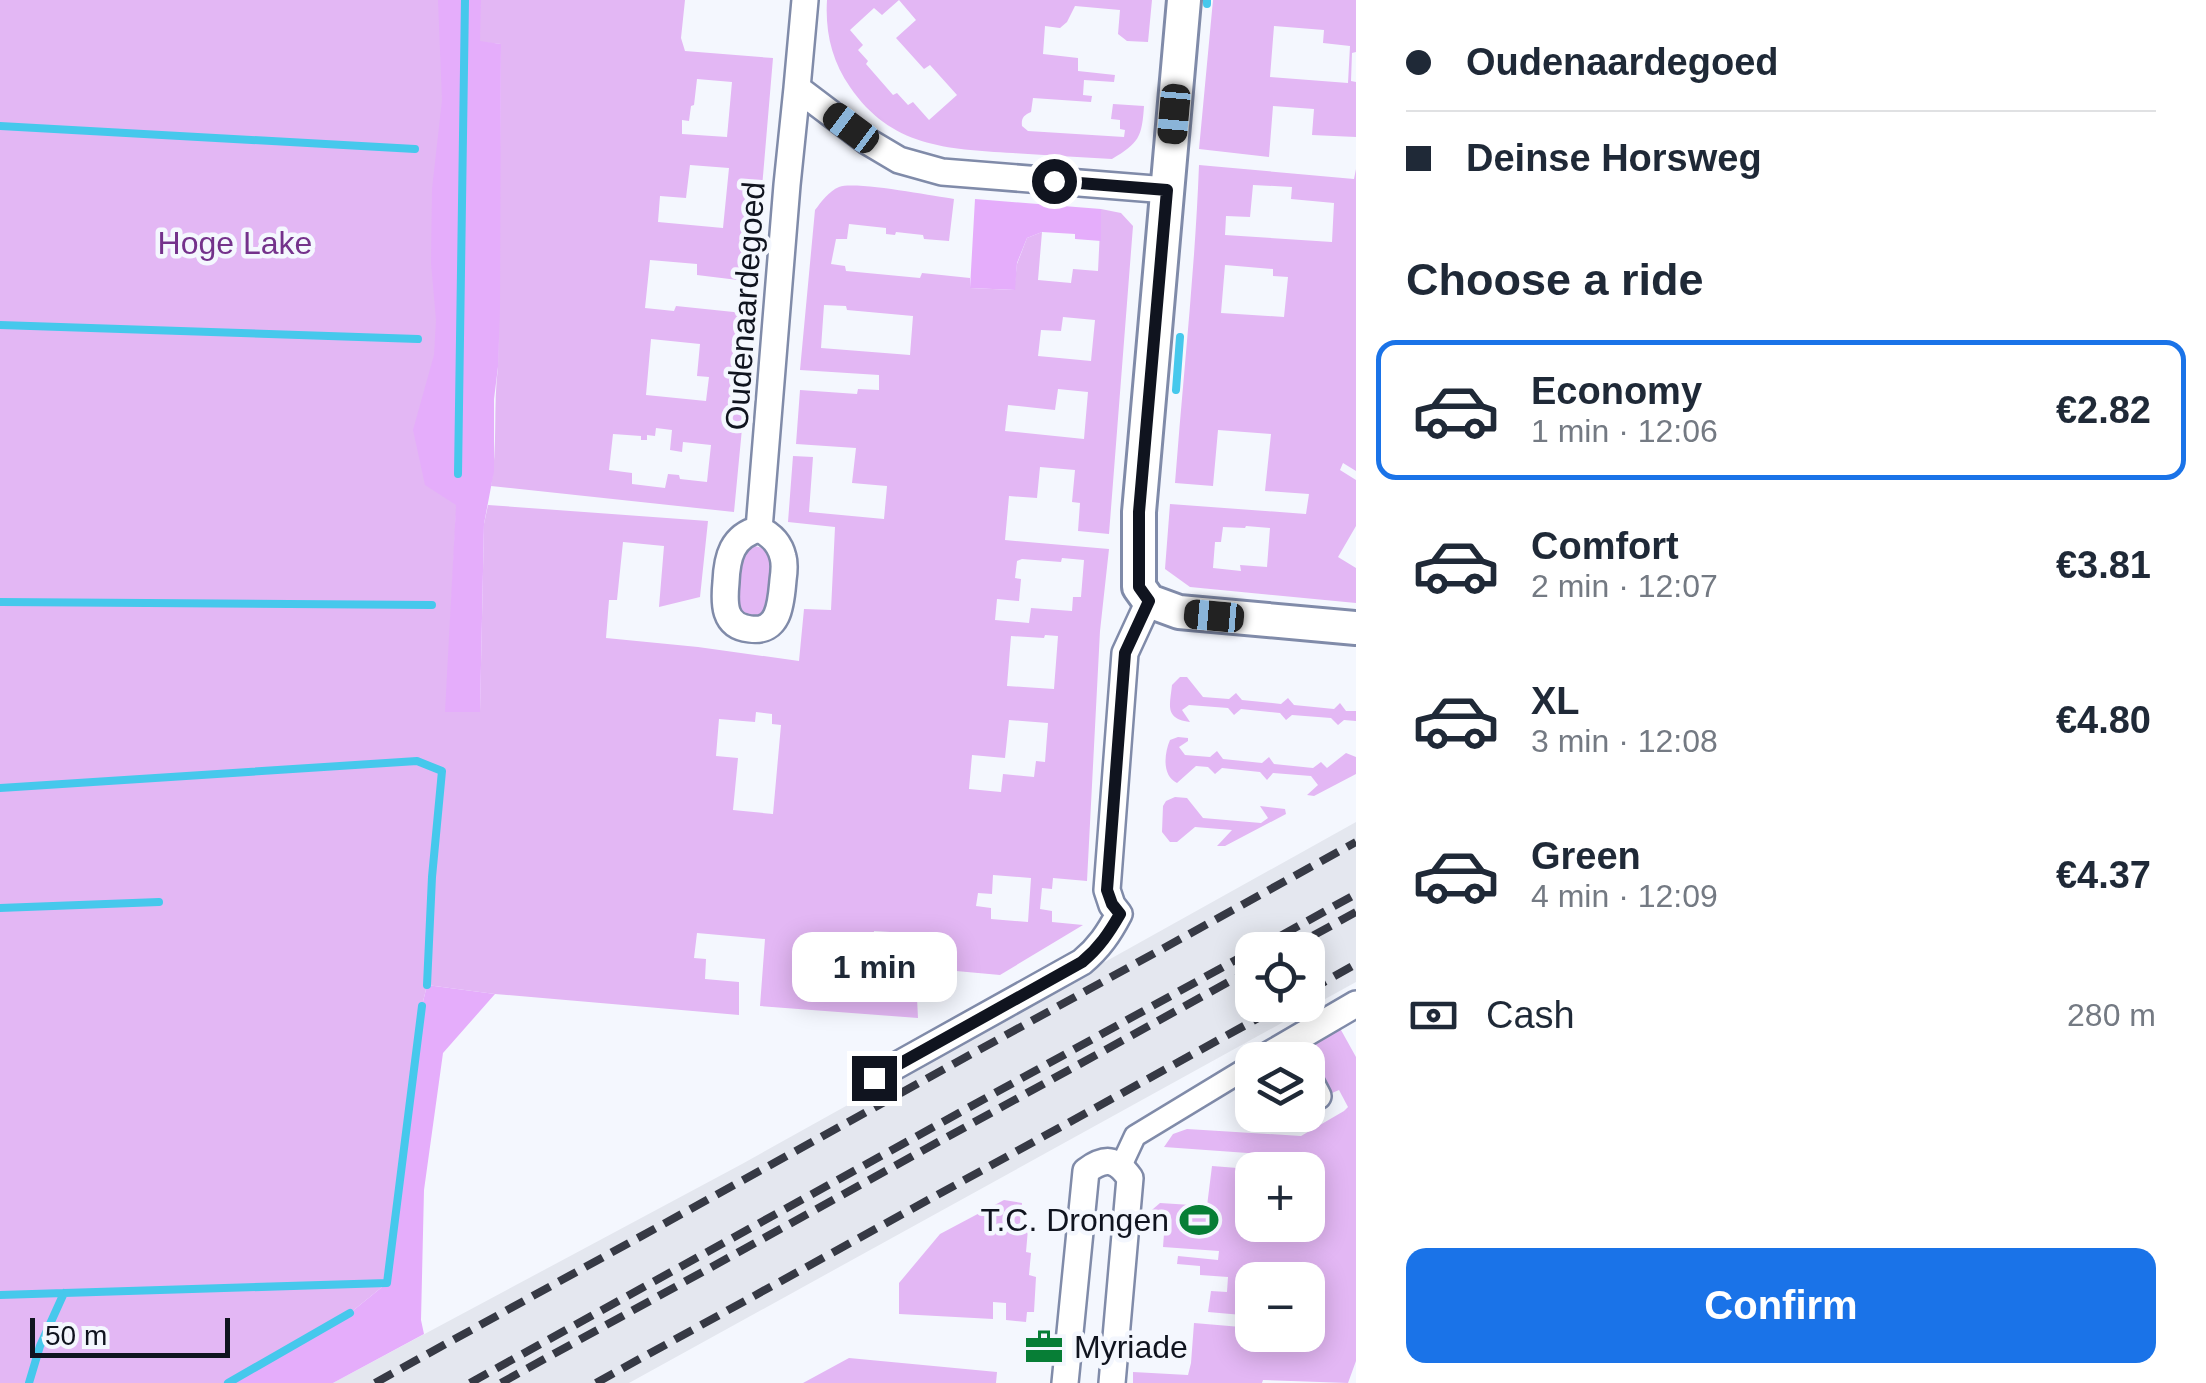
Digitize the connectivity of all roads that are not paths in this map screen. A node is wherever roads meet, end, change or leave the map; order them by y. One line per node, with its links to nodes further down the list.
1 (805, 0): 3 (street, Oudenaardegoed)
2 (1184, 0): 4 (street)
3 (797, 88): 4 (street); 5 (street, Oudenaardegoed)
4 (1167, 190): 6 (street)
5 (760, 529)
6 (1164, 606): 7 (street); 10 (street)
7 (1356, 628)
8 (1356, 1004): 9 (street)
9 (1305, 1042)
10 (874, 1078)
11 (1235, 1080): 12 (street)
12 (1121, 1166): 13 (street); 14 (street)
13 (1065, 1383)
14 (1112, 1383)

